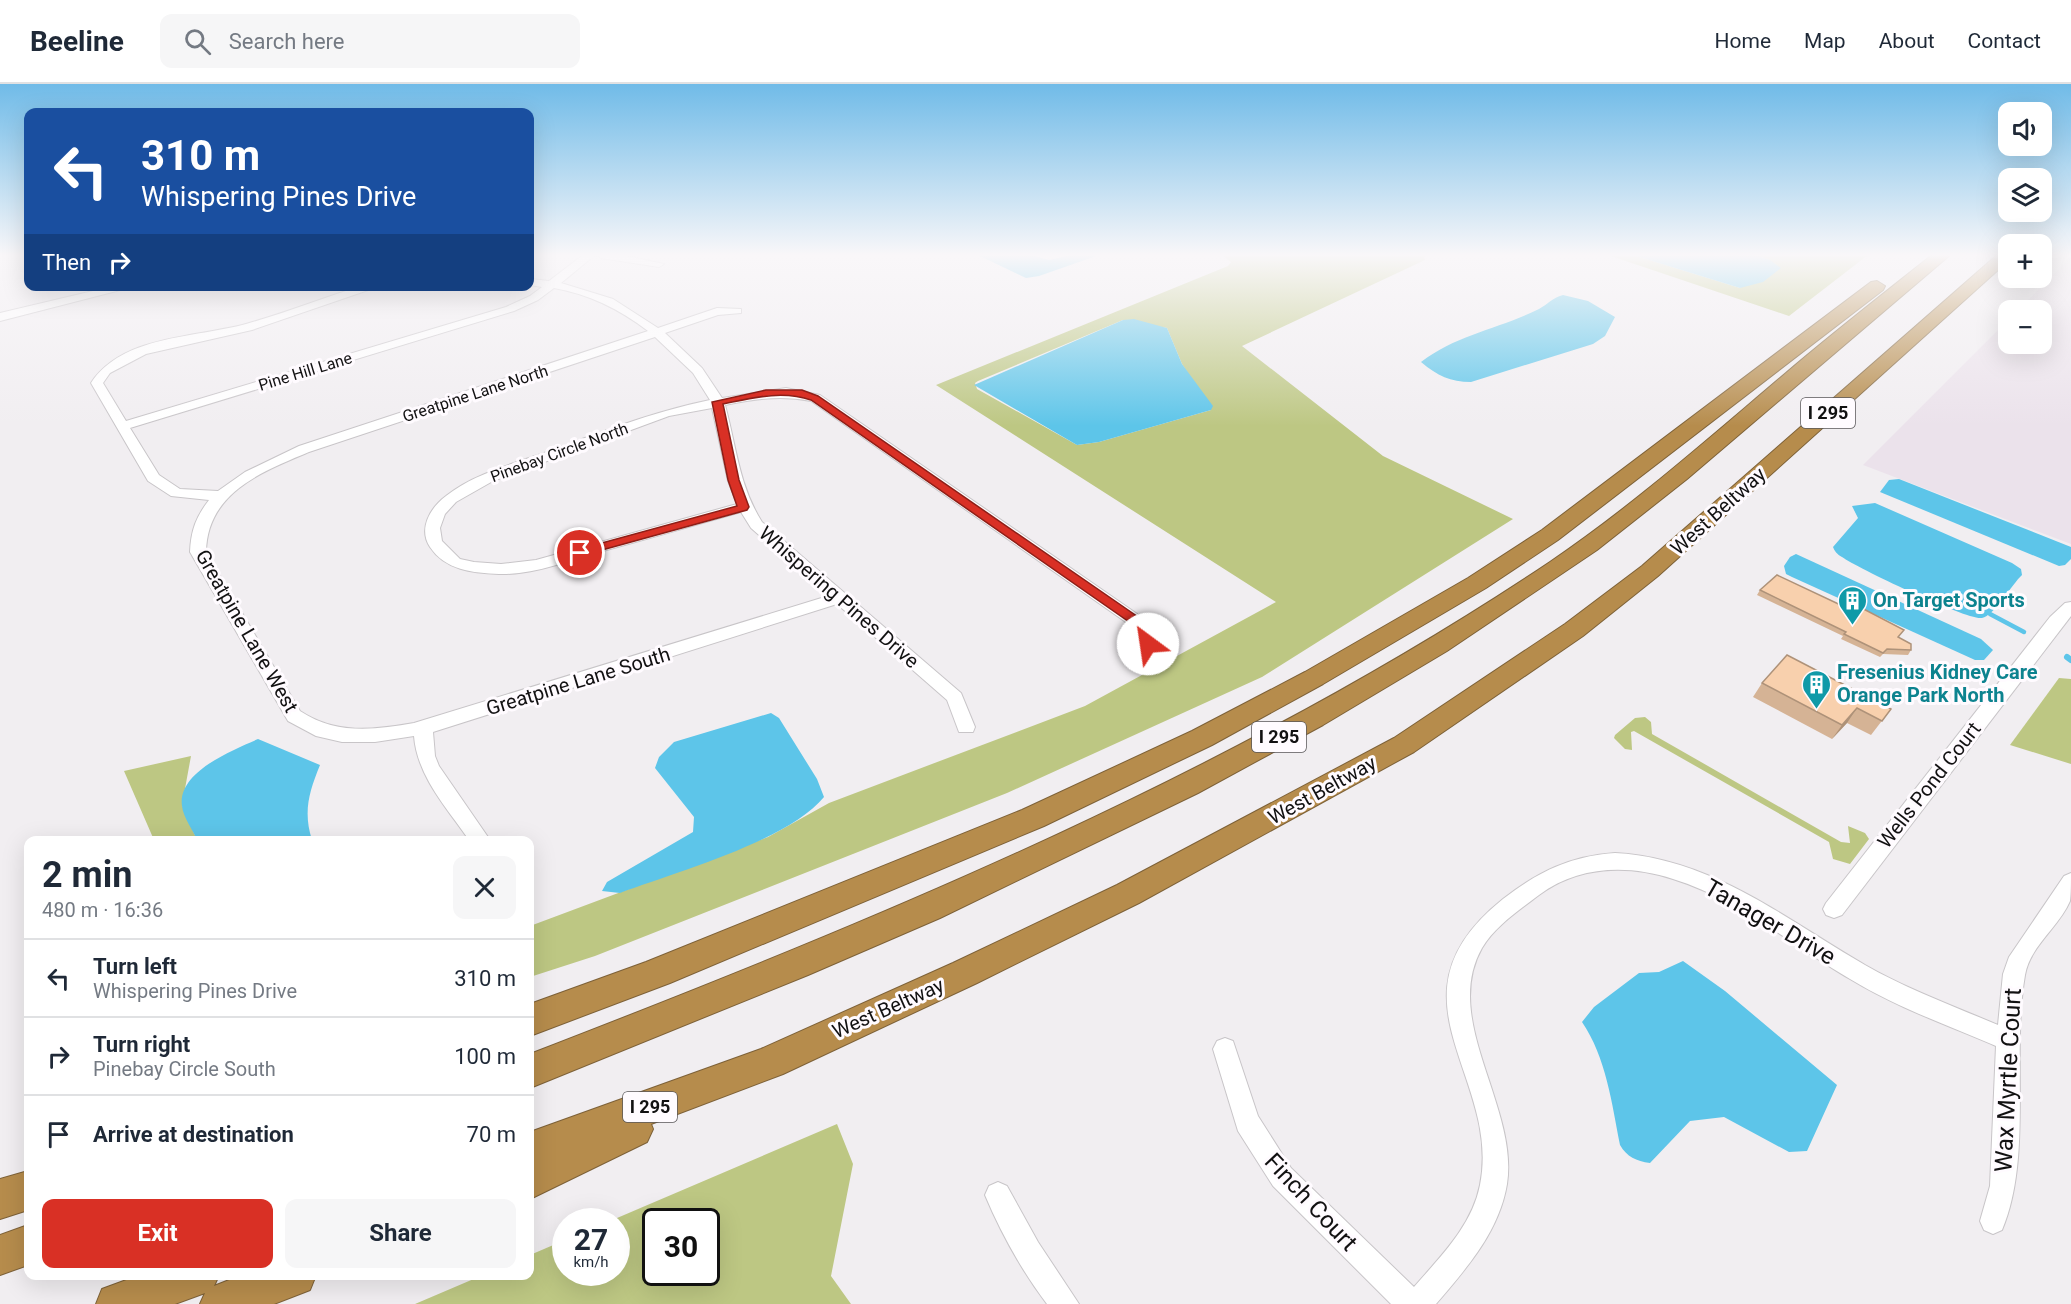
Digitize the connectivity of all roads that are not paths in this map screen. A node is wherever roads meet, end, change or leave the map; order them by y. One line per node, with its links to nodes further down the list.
1 (21, 312): 9 (street)
2 (290, 312): 12 (street)
3 (500, 312): 12 (street, Pine Hill Lane)
4 (625, 312): 10 (street, Whispering Pines Drive)
5 (718, 312): 10 (street, Greatpine Lane North)
6 (1844, 312): 24 (highway)
7 (1874, 312): 28 (highway, I 295)
8 (1942, 312): 27 (highway, West Beltway / I 295)
9 (0, 317)
10 (655, 333): 11 (street, Whispering Pines Drive); 13 (street, Greatpine Lane North)
11 (717, 402): 14 (street, Whispering Pines Drive); 14 (street, Pinebay Circle North); 17 (street, Pinebay Circle North)
12 (122, 426): 13 (street)
13 (222, 496): 20 (street, Greatpine Lane West)
14 (743, 507): 15 (street, Whispering Pines Drive)
15 (838, 598): 18 (street, Greatpine Lane South); 19 (street, Whispering Pines Drive)
16 (2071, 607): 23 (street, Wells Pond Court)
17 (1148, 644)
18 (423, 727): 20 (street, Greatpine Lane South); 21 (street)
19 (966, 727)
20 (313, 730)
21 (477, 836)
22 (2071, 882): 25 (street, Wax Myrtle Court)
23 (1834, 909)
24 (534, 1019)
25 (2008, 1040): 34 (street, Wax Myrtle Court); 43 (street, Tanager Drive)
26 (1225, 1049): 42 (street, Finch Court)
27 (770, 1062): 29 (highway, West Beltway / I 295); 30 (highway)
28 (534, 1069)
29 (534, 1150)
30 (534, 1178)
31 (24, 1192): 33 (highway)
32 (998, 1196): 41 (street)
33 (0, 1199)
34 (1993, 1221)
35 (24, 1246): 36 (highway)
36 (0, 1255)
37 (184, 1280): 39 (highway)
38 (282, 1280): 40 (highway)
39 (117, 1304)
40 (221, 1304)
41 (1065, 1304)
42 (1412, 1304)
43 (1417, 1304)

